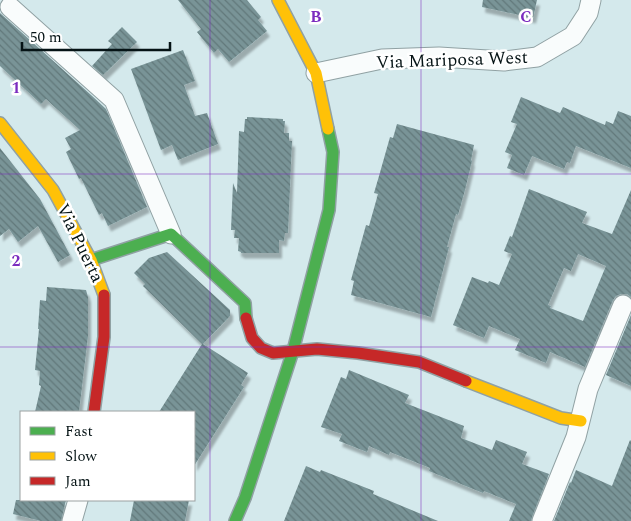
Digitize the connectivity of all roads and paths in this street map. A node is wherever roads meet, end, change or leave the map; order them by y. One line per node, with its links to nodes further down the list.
1 (278, 0): 4 (street)
2 (592, 0): 4 (street, Via Mariposa West)
3 (10, 7): 6 (street)
4 (316, 73): 9 (street)
5 (0, 123): 7 (street, Via Puerta)
6 (171, 234): 7 (street); 9 (street)
7 (91, 260): 10 (street, Via Puerta)
8 (623, 305): 11 (street)
9 (293, 351): 11 (street); 14 (street)
10 (94, 411)
11 (581, 420): 15 (street)
12 (78, 501): 13 (street)
13 (72, 521)
14 (235, 521)
15 (542, 521)

